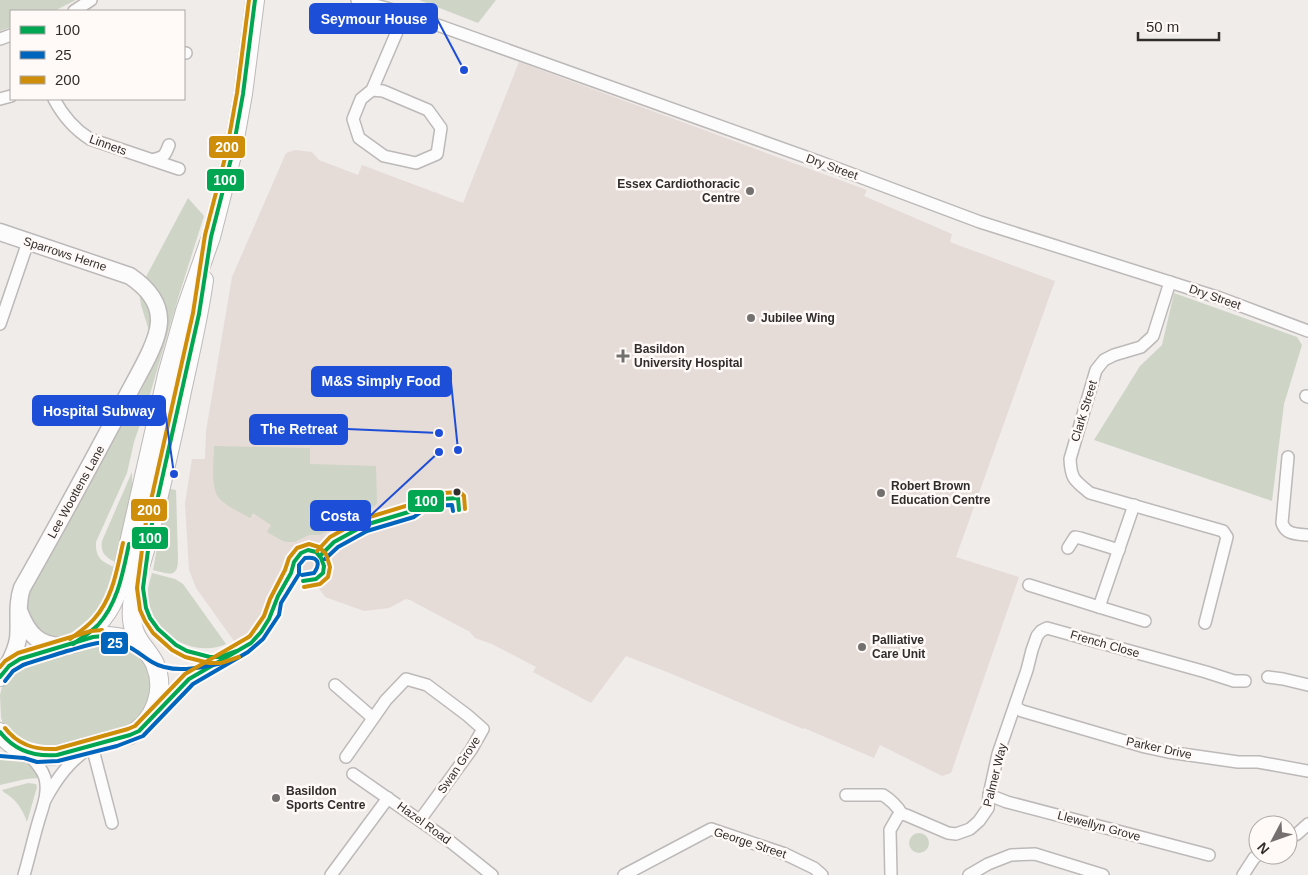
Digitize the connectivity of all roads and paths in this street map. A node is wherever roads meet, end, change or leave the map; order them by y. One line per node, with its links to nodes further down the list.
1 (92, 0): 4 (street)
2 (255, 0): 12 (main road)
3 (357, 0): 5 (street, Dry Street)
4 (76, 10)
5 (404, 12): 6 (street); 15 (street, Dry Street)
6 (372, 90): 6 (street)
7 (55, 100): 9 (street, Linnets)
8 (169, 145): 9 (street)
9 (152, 160): 10 (street, Linnets)
10 (178, 169)
11 (0, 232): 13 (street, Sparrows Herne)
12 (211, 237): 28 (main road); 29 (main road)
13 (28, 242): 14 (street, Sparrows Herne); 16 (street)
14 (130, 276): 24 (street, Lee Woottens Lane)
15 (1170, 282): 17 (street, Dry Street); 19 (street, Clark Street)
16 (0, 324)
17 (1308, 331)
18 (1288, 457): 20 (street)
19 (1134, 505): 22 (street); 27 (street, Clark Street)
20 (1308, 535)
21 (1068, 548): 22 (street)
22 (1119, 550): 25 (street)
23 (1028, 585): 25 (street)
24 (18, 604): 28 (street); 30 (street, Lee Woottens Lane)
25 (1100, 607): 26 (street)
26 (1144, 621)
27 (1204, 624)
28 (68, 645): 29 (main road); 30 (main road)
29 (146, 650): 38 (main road)
30 (2, 674)
31 (1268, 677): 34 (street)
32 (1244, 682): 35 (street, French Close)
33 (336, 684): 36 (street)
34 (1308, 685)
35 (1016, 704): 42 (street, Parker Drive); 44 (street, Palmer Way)
36 (374, 718): 41 (street, Swan Grove); 49 (street, Swan Grove)
37 (0, 732): 40 (main road)
38 (92, 746): 40 (main road); 47 (street); 50 (street)
39 (0, 750): 40 (main road)
40 (25, 752): 47 (street)
41 (346, 757)
42 (1308, 770)
43 (353, 774): 46 (street, Hazel Road)
44 (989, 794): 48 (street, Palmer Way); 53 (street, Llewellyn Grove)
45 (846, 795): 48 (street, Palmer Way)
46 (388, 798): 49 (street, Hazel Road); 55 (street)
47 (45, 800): 57 (street)
48 (902, 814): 62 (street)
49 (420, 820): 59 (street, Hazel Road)
50 (112, 824)
51 (1308, 824): 52 (street)
52 (1298, 833)
53 (1209, 855)
54 (645, 870): 60 (street, George Street); 61 (street, George Street)
55 (333, 871): 58 (street)
56 (1088, 873): 63 (street); 64 (street)
57 (24, 875)
58 (346, 875)
59 (492, 875)
60 (624, 875)
61 (822, 875)
62 (891, 875)
63 (969, 875)
64 (1103, 875)

